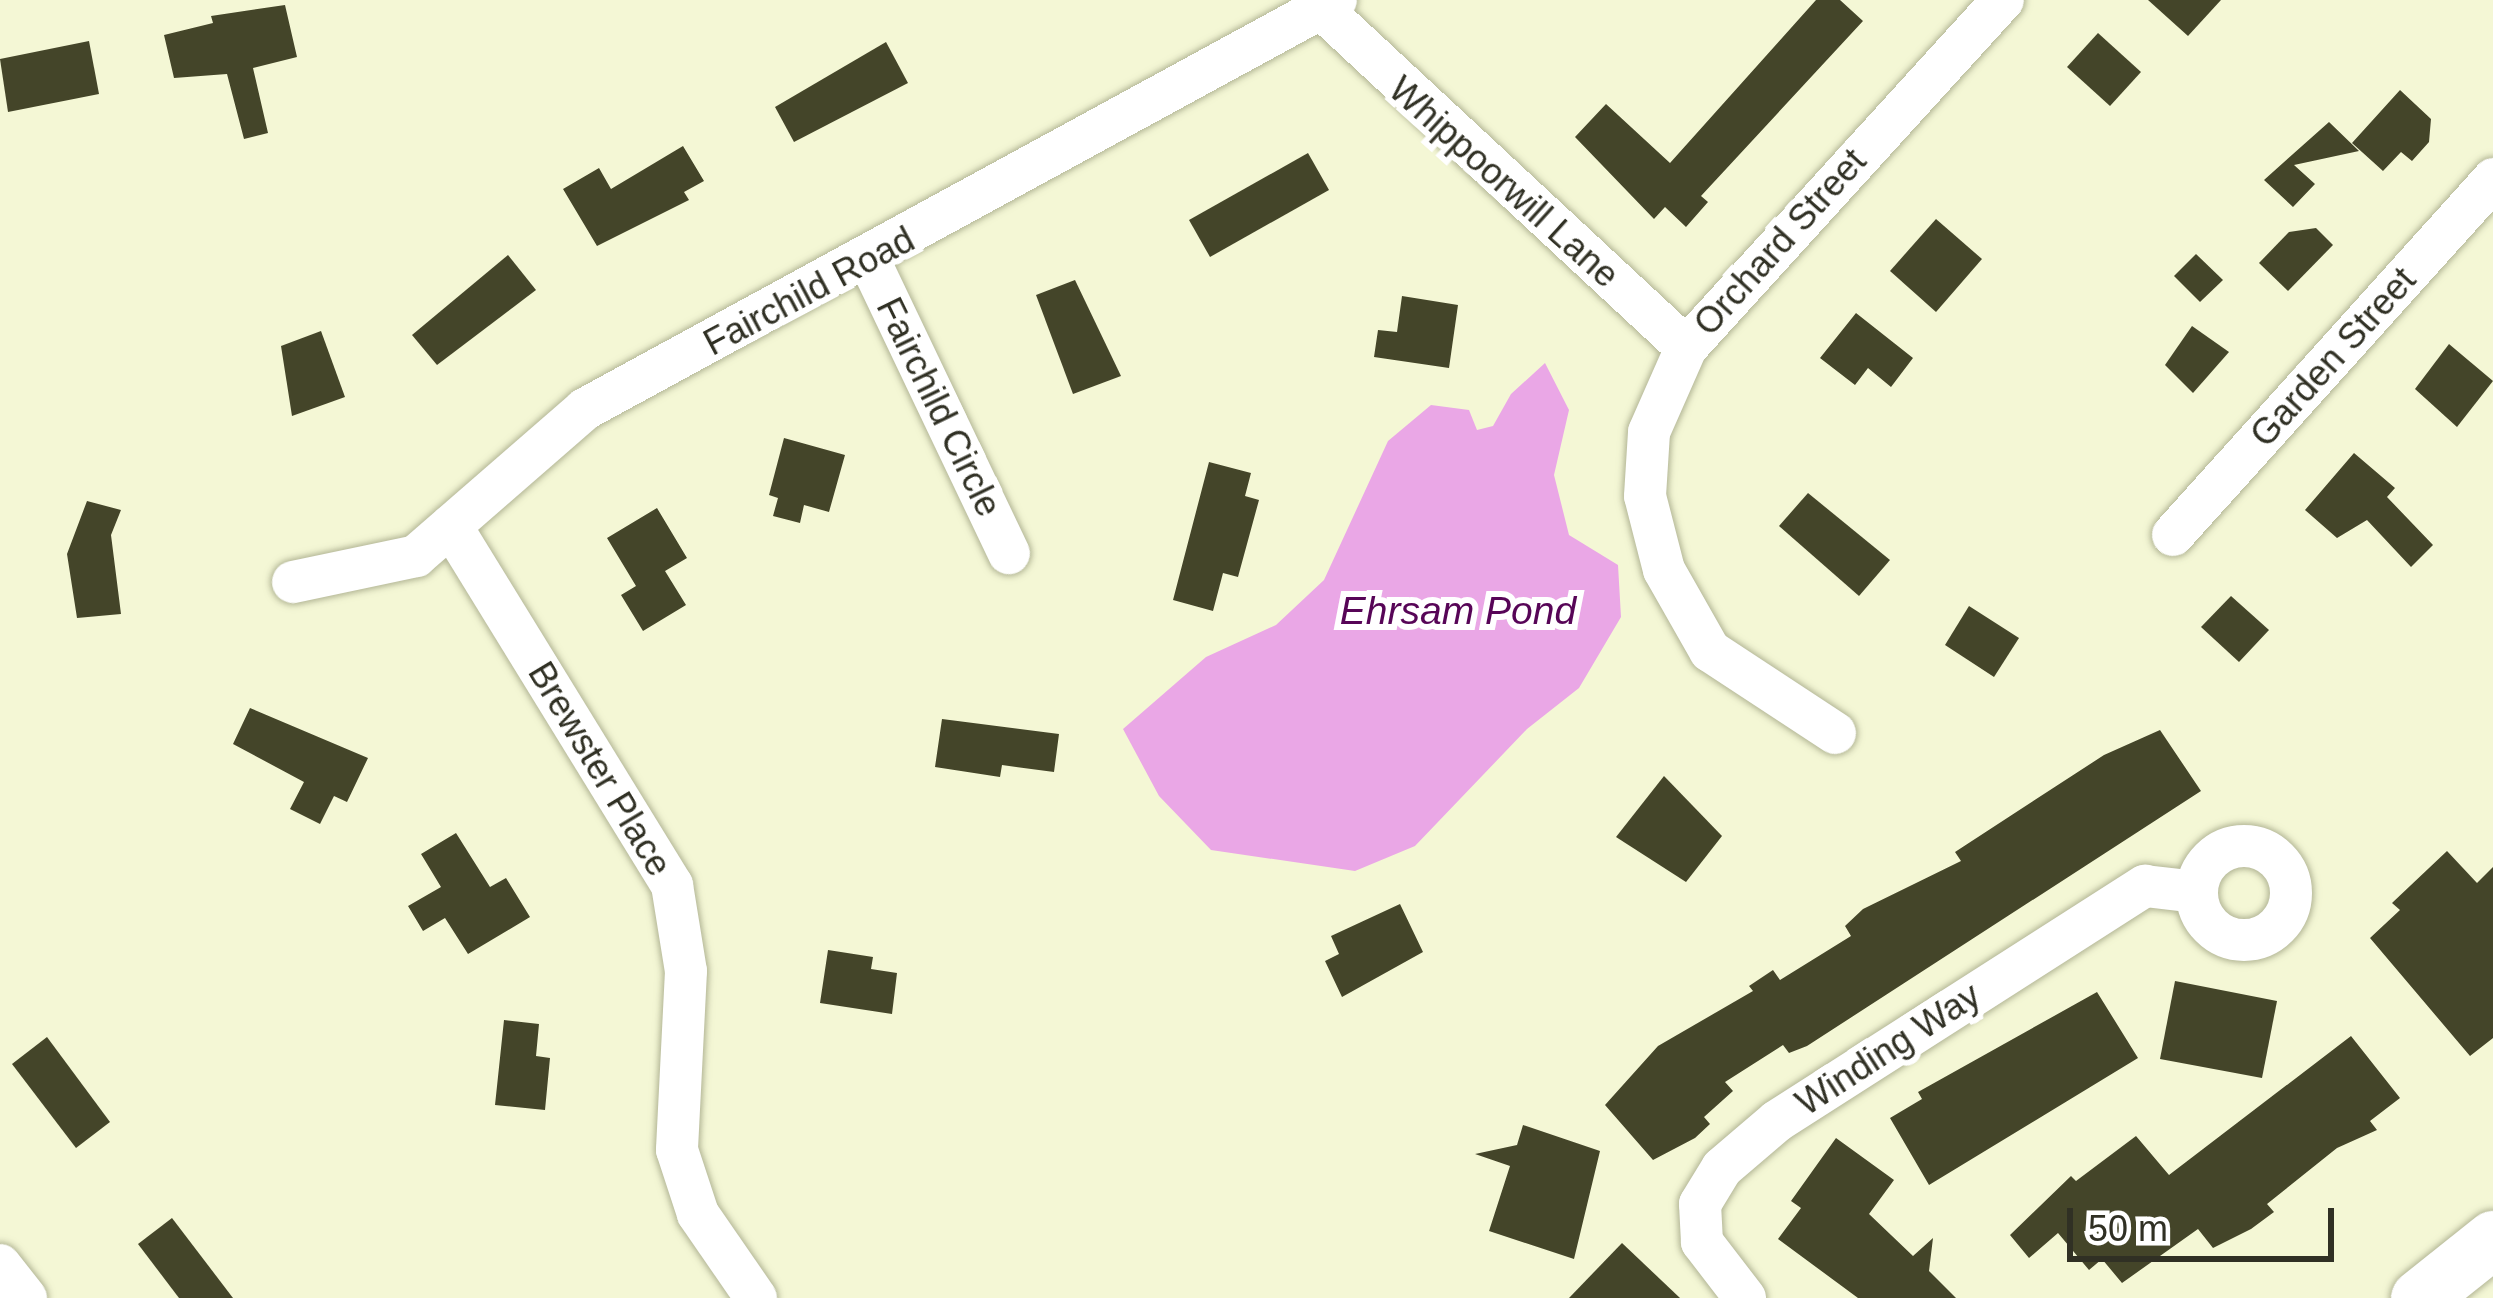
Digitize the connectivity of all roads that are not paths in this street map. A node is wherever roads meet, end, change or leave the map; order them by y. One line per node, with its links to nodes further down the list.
1 (2002, 0): 5 (street, Orchard Street)
2 (1330, 6): 4 (street, Fairchild Road); 5 (street, Whippoorwill Lane)
3 (2493, 179): 7 (street, Garden Street)
4 (869, 260): 6 (street, Fairchild Road); 8 (street, Fairchild Circle)
5 (1686, 348): 10 (street, Orchard Street)
6 (451, 526): 9 (street, Fairchild Road); 15 (street, Brewster Place)
7 (2173, 535)
8 (1010, 553)
9 (293, 583)
10 (1835, 733)
11 (2197, 892): 16 (street, Winding Way)
12 (2493, 1238): 17 (main road)
13 (0, 1264): 14 (street)
14 (26, 1298)
15 (756, 1298)
16 (1745, 1298)
17 (2419, 1298)

